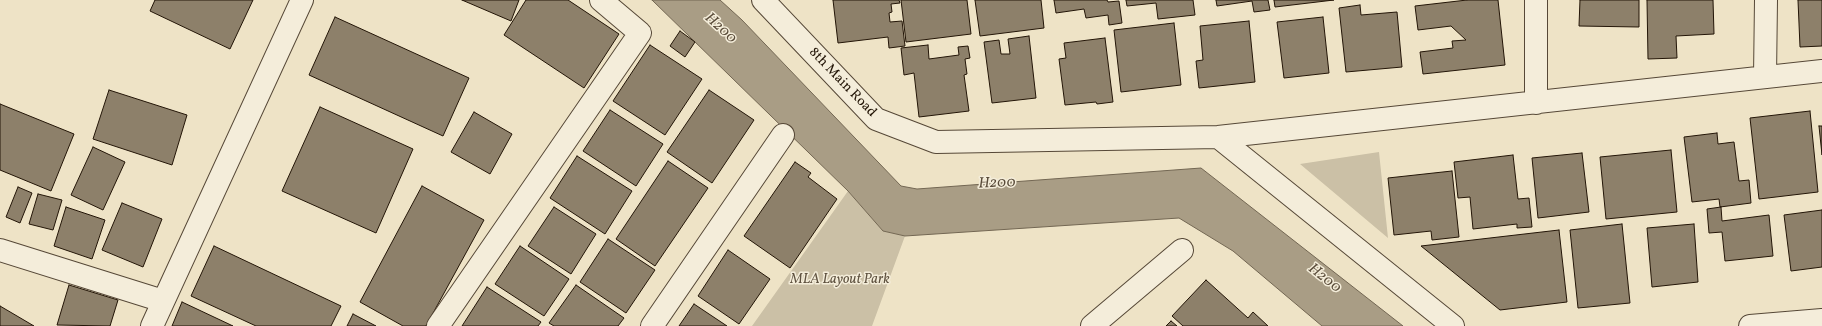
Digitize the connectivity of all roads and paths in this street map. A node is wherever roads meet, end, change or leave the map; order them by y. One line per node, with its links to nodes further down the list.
1 (302, 0): 13 (street)
2 (601, 0): 16 (street)
3 (763, 0): 10 (street, 8th Main Road)
4 (1536, 0): 8 (street)
5 (1766, 0): 7 (street)
6 (1822, 71): 7 (street)
7 (1765, 77): 8 (street)
8 (1536, 103): 10 (street)
9 (783, 135): 17 (street)
10 (1218, 137): 19 (street)
11 (0, 250): 13 (street)
12 (1182, 250): 18 (street)
13 (163, 301): 15 (street)
14 (1822, 320): 20 (street)
15 (152, 326)
16 (438, 326)
17 (652, 326)
18 (1092, 326)
19 (1454, 326)
20 (1750, 326)

